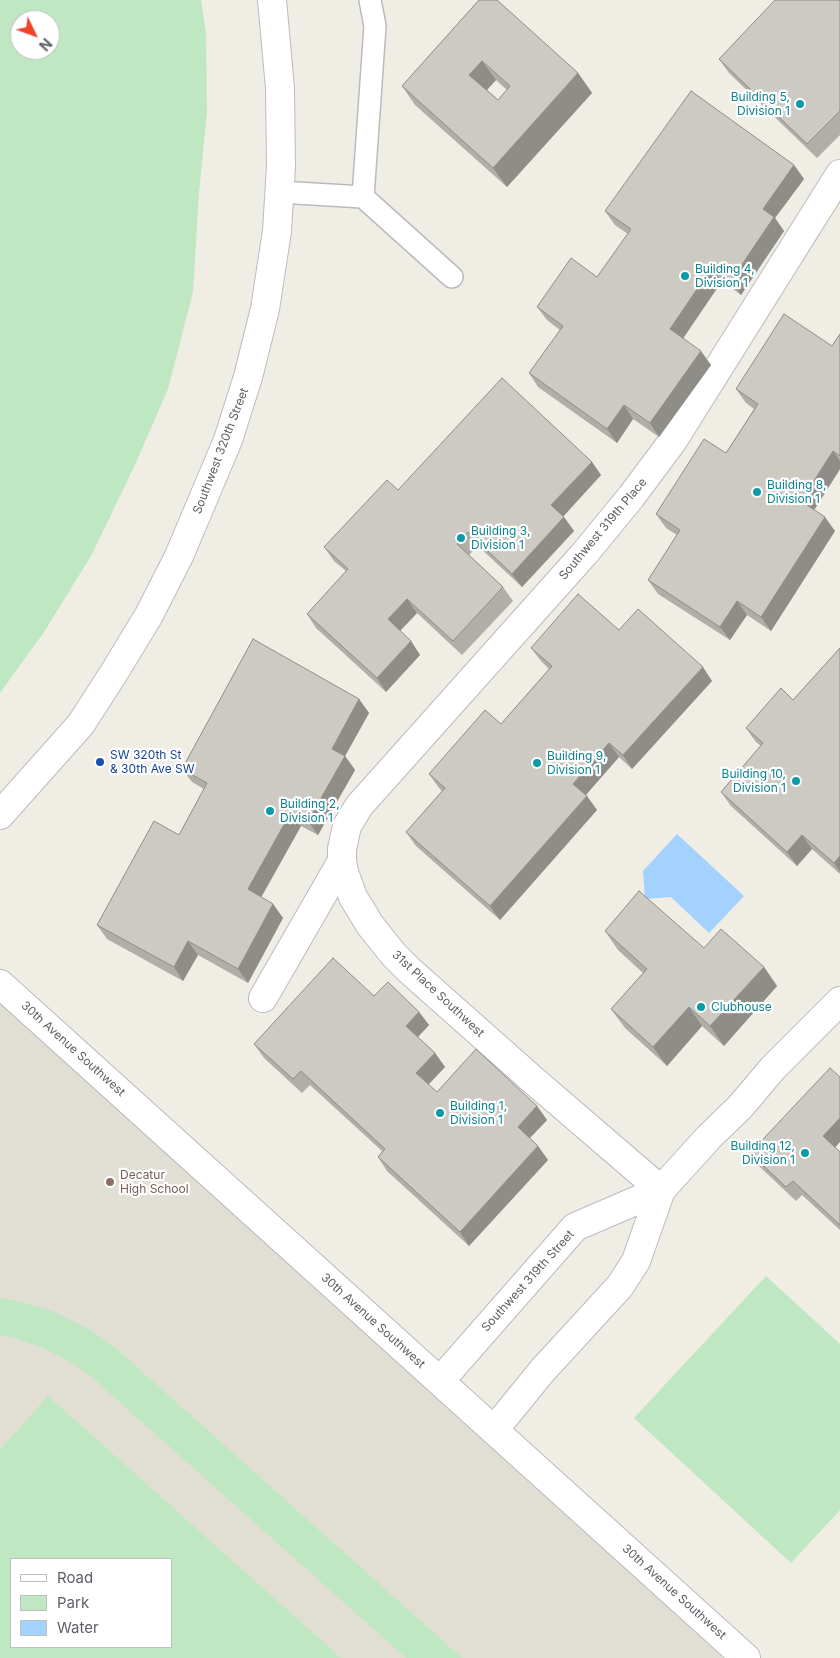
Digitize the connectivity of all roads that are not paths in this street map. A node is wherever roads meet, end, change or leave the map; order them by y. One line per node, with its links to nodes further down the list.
1 (272, 0): 4 (street, Southwest 320th Street)
2 (370, 0): 5 (lane)
3 (840, 174): 8 (street, Southwest 319th Place)
4 (280, 192): 5 (lane); 7 (street, Southwest 320th Street)
5 (363, 197): 6 (lane)
6 (452, 277)
7 (0, 815)
8 (342, 861): 10 (street); 12 (street, 31st Place Southwest)
9 (0, 984): 13 (street, 30th Avenue Southwest)
10 (263, 998)
11 (840, 1001): 12 (street, Southwest 319th Street)
12 (660, 1190): 13 (street, Southwest 319th Street); 14 (street, Southwest 319th Street)
13 (440, 1381): 14 (street, 30th Avenue Southwest)
14 (494, 1430): 15 (street, 30th Avenue Southwest)
15 (746, 1658)

